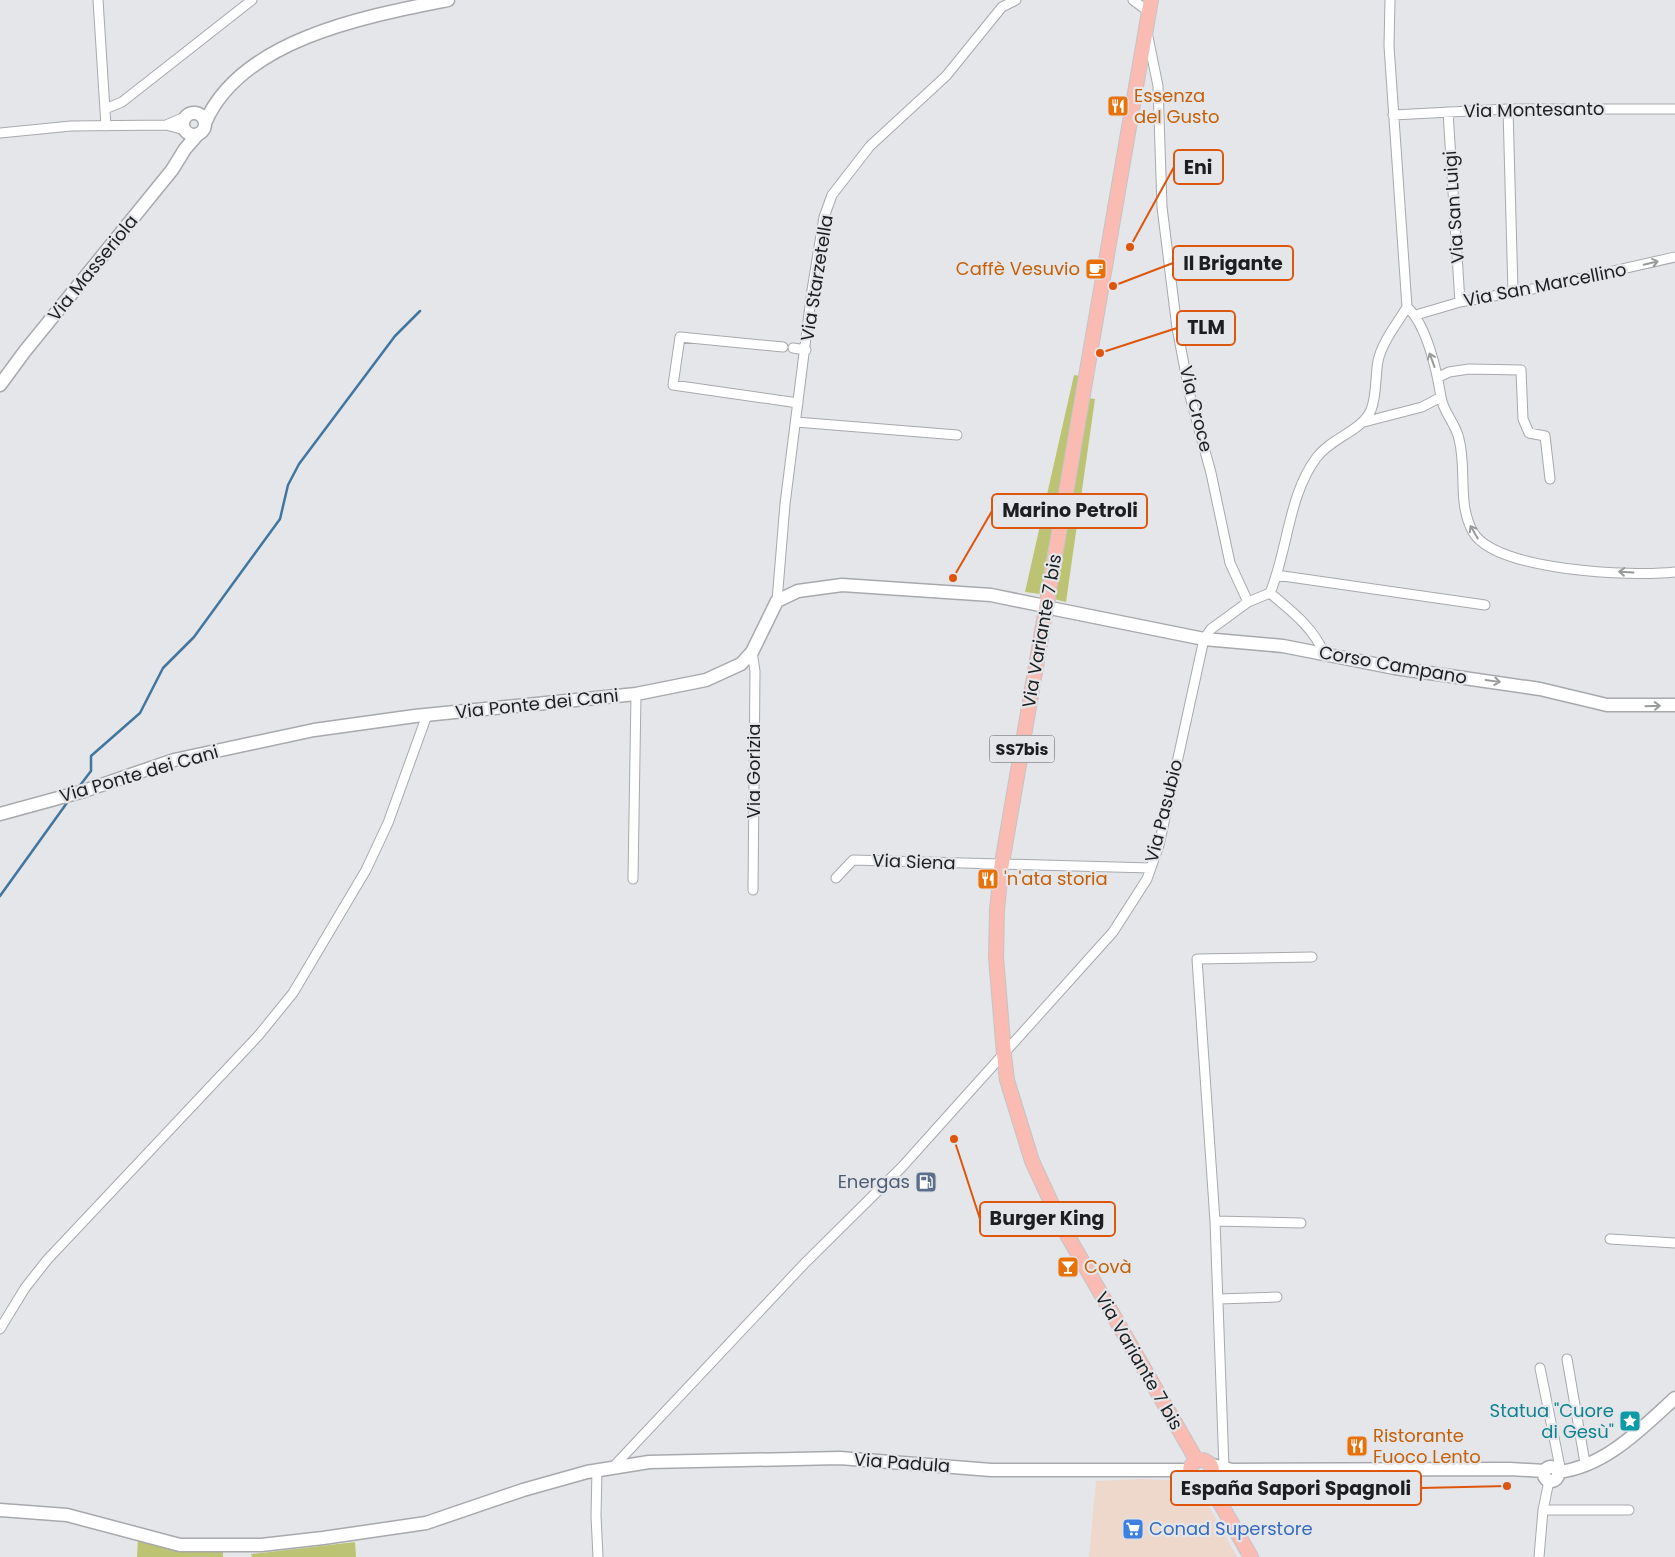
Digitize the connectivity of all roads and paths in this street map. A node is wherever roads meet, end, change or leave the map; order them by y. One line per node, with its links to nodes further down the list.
1 (98, 0): 9 (street)
2 (252, 0): 9 (street)
3 (448, 0): 14 (street)
4 (1016, 0): 22 (street, Via Starzetella)
5 (1133, 0): 7 (street)
6 (1390, 0): 13 (street)
7 (1150, 6): 8 (main road, Via Variante 7 bis / SS7bis)
8 (1147, 33): 35 (street, Via Croce); 46 (main road, Via Variante 7 bis / SS7bis)
9 (105, 109): 15 (street)
10 (1508, 109): 11 (street, Via Montesanto); 12 (street, Via Montesanto); 18 (street)
11 (1675, 109)
12 (1448, 112): 13 (street, Via Montesanto); 19 (street, Via San Luigi)
13 (1393, 115): 20 (street)
14 (192, 125): 15 (street); 24 (street, Via Masseriola)
15 (106, 126): 16 (street)
16 (0, 133)
17 (1675, 257): 18 (street, Via San Marcellino, one-way to 17)
18 (1513, 292): 19 (street, Via San Marcellino)
19 (1460, 302): 21 (street, Via San Marcellino)
20 (1407, 307): 21 (street); 28 (street)
21 (1416, 315): 23 (street, one-way to 21)
22 (806, 350): 26 (street, Via Starzetella); 26 (street)
23 (1439, 377): 25 (street); 30 (street)
24 (1, 383)
25 (1441, 397): 28 (street); 31 (street, one-way to 25)
26 (798, 403): 27 (street, Via Starzetella)
27 (796, 422): 29 (street); 34 (street, Via Starzetella)
28 (1364, 422): 32 (street)
29 (957, 435)
30 (1550, 480)
31 (1675, 572)
32 (1276, 575): 33 (street); 37 (street)
33 (1270, 593): 35 (street); 41 (street)
34 (777, 601): 36 (street); 40 (street, Via Ponte dei Cani)
35 (1248, 602): 39 (street)
36 (1040, 605)
37 (1485, 606)
38 (1055, 609): 39 (street, Corso Campano)
39 (1204, 639): 41 (street, Corso Campano); 47 (street, Via Pasubio)
40 (752, 652): 42 (street, Via Ponte dei Cani); 50 (street, Via Gorizia)
41 (1324, 653): 43 (street, Corso Campano, one-way to 43)
42 (636, 694): 44 (street, Via Ponte dei Cani); 49 (street)
43 (1675, 705)
44 (428, 715): 45 (street, Via Ponte dei Cani); 59 (street)
45 (0, 814)
46 (1001, 865): 47 (street, Via Siena); 48 (street, Via Siena); 52 (main road, Via Variante 7 bis / SS7bis)
47 (1151, 868): 52 (street, Via Pasubio)
48 (836, 878)
49 (633, 879)
50 (753, 890)
51 (1312, 957): 53 (street)
52 (1004, 1054): 64 (main road, Via Variante 7 bis / SS7bis); 65 (street)
53 (1215, 1222): 54 (street); 58 (street)
54 (1301, 1222)
55 (1610, 1239): 56 (street)
56 (1675, 1243)
57 (1277, 1297): 58 (street)
58 (1218, 1299): 66 (street)
59 (0, 1329)
60 (1567, 1358): 63 (street)
61 (1540, 1368): 68 (street)
62 (1675, 1398): 63 (street)
63 (1585, 1463): 68 (street)
64 (1199, 1465): 65 (street, Via Padula); 66 (street); 69 (main road); 69 (main road)
65 (614, 1466): 67 (street, Via Padula)
66 (1228, 1469): 68 (street); 69 (street)
67 (597, 1470): 70 (street, Via Padula); 73 (street)
68 (1553, 1474): 71 (street)
69 (1208, 1479): 74 (main road)
70 (0, 1510)
71 (1543, 1510): 72 (street); 75 (street)
72 (1629, 1510)
73 (598, 1557)
74 (1251, 1557)
75 (1540, 1557)

